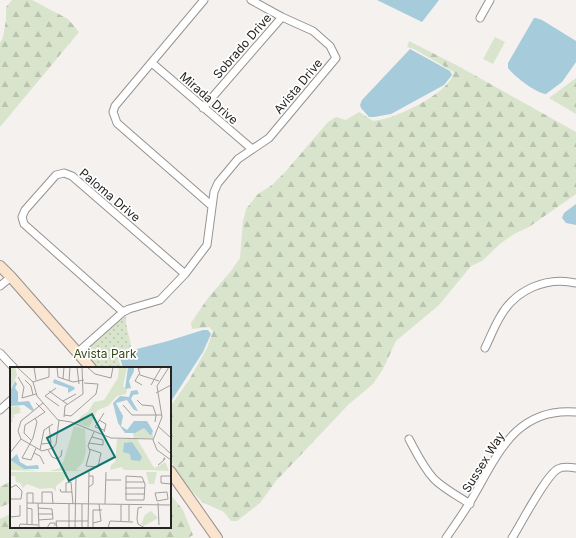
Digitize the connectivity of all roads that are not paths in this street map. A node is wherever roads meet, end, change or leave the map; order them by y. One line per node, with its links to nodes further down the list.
1 (204, 0): 6 (street)
2 (251, 0): 4 (street, Avista Drive)
3 (490, 0): 5 (street)
4 (282, 17): 7 (street, Sobrado Drive); 8 (street, Avista Drive)
5 (480, 18)
6 (152, 63): 7 (street, Mirada Drive); 9 (street)
7 (203, 108): 8 (street, Mirada Drive)
8 (252, 149): 9 (street, Avista Drive)
9 (212, 206): 11 (street, Avista Drive)
10 (0, 266): 12 (street)
11 (184, 274): 15 (street, Avista Drive); 15 (street, Paloma Drive)
12 (11, 277): 14 (street); 18 (street)
13 (576, 283): 16 (street)
14 (0, 286)
15 (123, 312): 18 (street, Avista Drive)
16 (485, 348)
17 (0, 352): 19 (street)
18 (78, 352): 20 (street)
19 (13, 367)
20 (90, 367)
21 (10, 401): 22 (street)
22 (0, 410)
23 (576, 412): 27 (street, Sussex Way)
24 (409, 439): 27 (street)
25 (576, 468): 30 (street)
26 (171, 472): 28 (street)
27 (470, 504): 29 (street, Sussex Way)
28 (217, 538)
29 (446, 538)
30 (512, 538)

